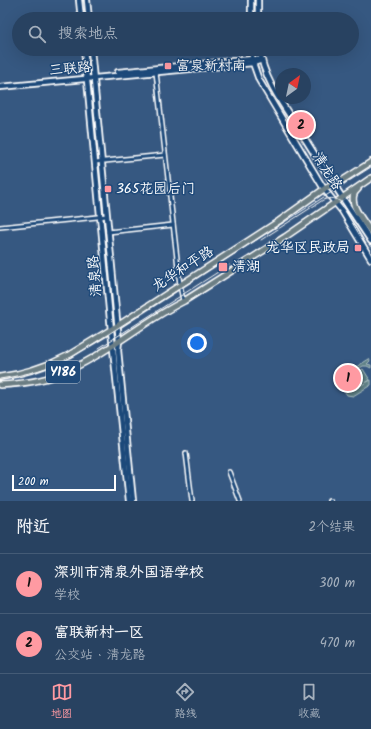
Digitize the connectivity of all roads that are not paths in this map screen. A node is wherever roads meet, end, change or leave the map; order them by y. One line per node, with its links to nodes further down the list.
1 (80, 0): 5 (street)
2 (87, 0): 6 (street)
3 (251, 0): 7 (street)
4 (258, 0): 8 (street)
5 (81, 12)
6 (88, 12)
7 (251, 12)
8 (258, 12)
9 (85, 56): 17 (street, 清泉路)
10 (92, 56): 16 (street, 清泉路)
11 (252, 56): 14 (street, 清龙路)
12 (261, 56): 13 (street, 清龙路)
13 (262, 60): 14 (street, 三联路); 25 (street, 清龙路)
14 (253, 61): 15 (street, 三联路); 16 (street, 三联路); 26 (street, 清龙路)
15 (156, 72): 16 (street, 三联路); 20 (street)
16 (93, 76): 17 (street, 三联路); 21 (street, 清泉路)
17 (88, 77): 18 (street, 三联路); 19 (street, 三联路); 22 (street, 清泉路)
18 (0, 84)
19 (0, 87)
20 (166, 155): 21 (street); 31 (street)
21 (101, 161): 22 (street); 29 (street, 清泉路)
22 (95, 162): 30 (street, 清泉路)
23 (371, 162): 25 (main road, 龙华和平路 / Y186)
24 (370, 178): 27 (main road, 龙华和平路 / Y186); 34 (main road)
25 (333, 184): 26 (main road, 龙华和平路 / Y186); 27 (street, 清龙路)
26 (324, 189): 28 (street, 清龙路); 37 (main road, 龙华和平路 / Y186)
27 (342, 197): 28 (main road, 龙华和平路 / Y186); 35 (street, 清龙路)
28 (336, 202): 36 (street, 清龙路); 38 (main road, 龙华和平路 / Y186)
29 (107, 216): 30 (street); 33 (street, 清泉路)
30 (101, 218): 32 (street); 40 (street, 清泉路)
31 (173, 225): 33 (street); 37 (street)
32 (0, 227)
33 (108, 232): 39 (street, 清泉路)
34 (371, 232)
35 (371, 241)
36 (371, 259)
37 (180, 285): 38 (street); 39 (main road, 龙华和平路 / Y186)
38 (184, 301): 41 (main road, 龙华和平路 / Y186)
39 (117, 326): 40 (main road, 龙华和平路 / Y186); 41 (street, 清泉路)
40 (111, 330): 42 (street, 清泉路); 43 (main road, 龙华和平路 / Y186)
41 (119, 341): 42 (main road, 龙华和平路 / Y186); 48 (street, 清泉路)
42 (113, 344): 44 (main road, 龙华和平路 / Y186); 47 (street, 清泉路)
43 (0, 377)
44 (0, 386)
45 (186, 453): 49 (street)
46 (229, 472): 50 (street)
47 (129, 501)
48 (133, 501)
49 (192, 501)
50 (240, 501)

